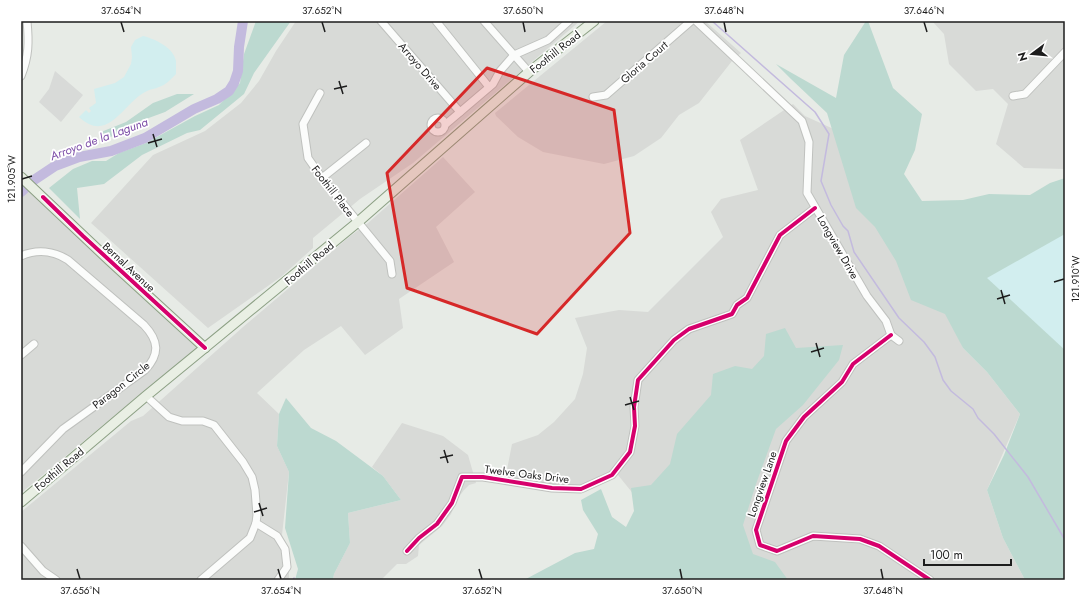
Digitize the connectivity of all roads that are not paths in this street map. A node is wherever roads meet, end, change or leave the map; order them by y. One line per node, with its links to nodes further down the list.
1 (27, 21): 12 (street)
2 (381, 21): 17 (street, Arroyo Drive)
3 (436, 21): 13 (street)
4 (484, 21): 10 (street)
5 (569, 21): 10 (street)
6 (594, 21): 11 (main road, Foothill Road)
7 (691, 21): 16 (street, Gloria Court)
8 (696, 21): 22 (street, Longview Drive)
9 (1065, 52): 15 (street)
10 (514, 55): 11 (street); 13 (street)
11 (530, 72): 23 (main road, Foothill Road)
12 (21, 76)
13 (489, 87): 17 (street)
14 (320, 93): 21 (street, Foothill Place)
15 (1013, 96)
16 (593, 97)
17 (460, 112): 18 (street)
18 (446, 124)
19 (366, 143): 21 (street)
20 (21, 177): 29 (main road, Bernal Avenue)
21 (322, 178): 23 (street, Foothill Place)
22 (815, 208): 26 (street, Longview Drive); 36 (street, Twelve Oaks Drive)
23 (358, 222): 25 (street, Foothill Place); 29 (main road, Foothill Road)
24 (21, 256): 32 (street, Paragon Circle)
25 (392, 274)
26 (890, 335): 27 (street); 40 (street, Longview Lane)
27 (899, 341)
28 (34, 344): 30 (street)
29 (205, 348): 31 (main road, Foothill Road)
30 (21, 355)
31 (146, 396): 33 (main road, Foothill Road); 34 (street)
32 (21, 472)
33 (21, 502)
34 (256, 524): 38 (street); 39 (street)
35 (21, 546): 37 (street)
36 (407, 551)
37 (56, 580)
38 (201, 580)
39 (278, 580)
40 (930, 580)

